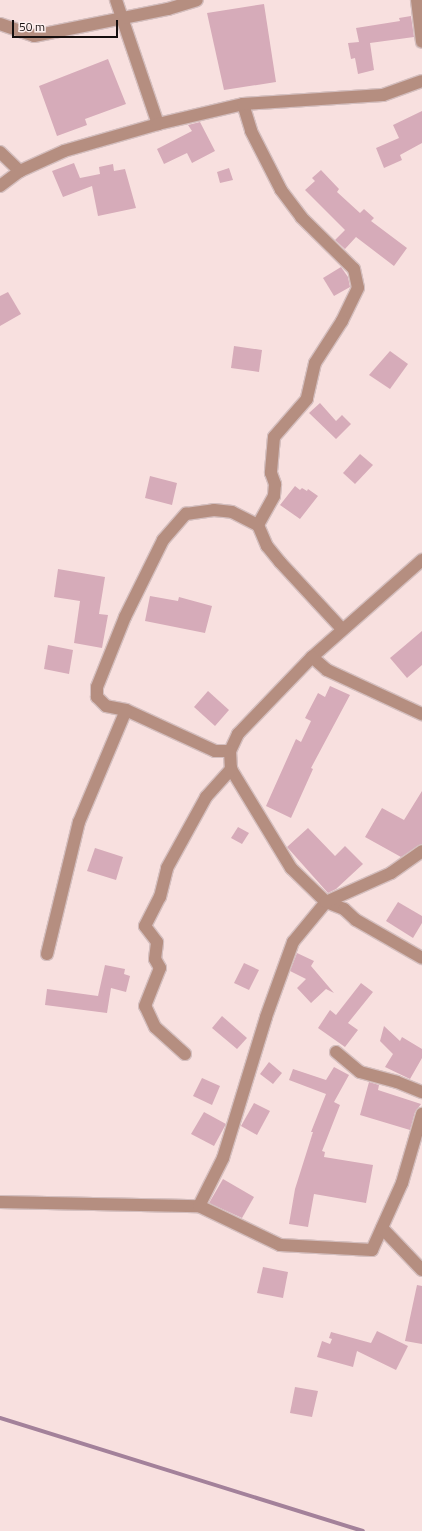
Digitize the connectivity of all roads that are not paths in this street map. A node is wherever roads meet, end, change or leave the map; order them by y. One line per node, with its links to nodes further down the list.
1 (116, 0): 4 (street)
2 (197, 0): 4 (street)
3 (417, 0): 6 (street)
4 (121, 17): 5 (street); 9 (street)
5 (0, 24)
6 (422, 42)
7 (422, 81): 8 (street)
8 (243, 104): 9 (street); 13 (street)
9 (158, 124): 11 (street)
10 (0, 152): 11 (street)
11 (20, 171): 12 (street)
12 (0, 186)
13 (258, 525): 15 (street); 17 (street)
14 (422, 560): 15 (street)
15 (342, 629): 16 (street)
16 (312, 657): 18 (street); 19 (street)
17 (126, 710): 19 (street); 23 (street)
18 (422, 714)
19 (230, 751): 20 (street)
20 (231, 769): 22 (street); 26 (street)
21 (422, 852): 22 (street)
22 (326, 902): 24 (street); 30 (street)
23 (47, 954)
24 (422, 958)
25 (336, 1052): 27 (street)
26 (185, 1054)
27 (422, 1092)
28 (422, 1114): 31 (street)
29 (0, 1202): 30 (street)
30 (199, 1206): 31 (street)
31 (382, 1228): 32 (street)
32 (422, 1270)

